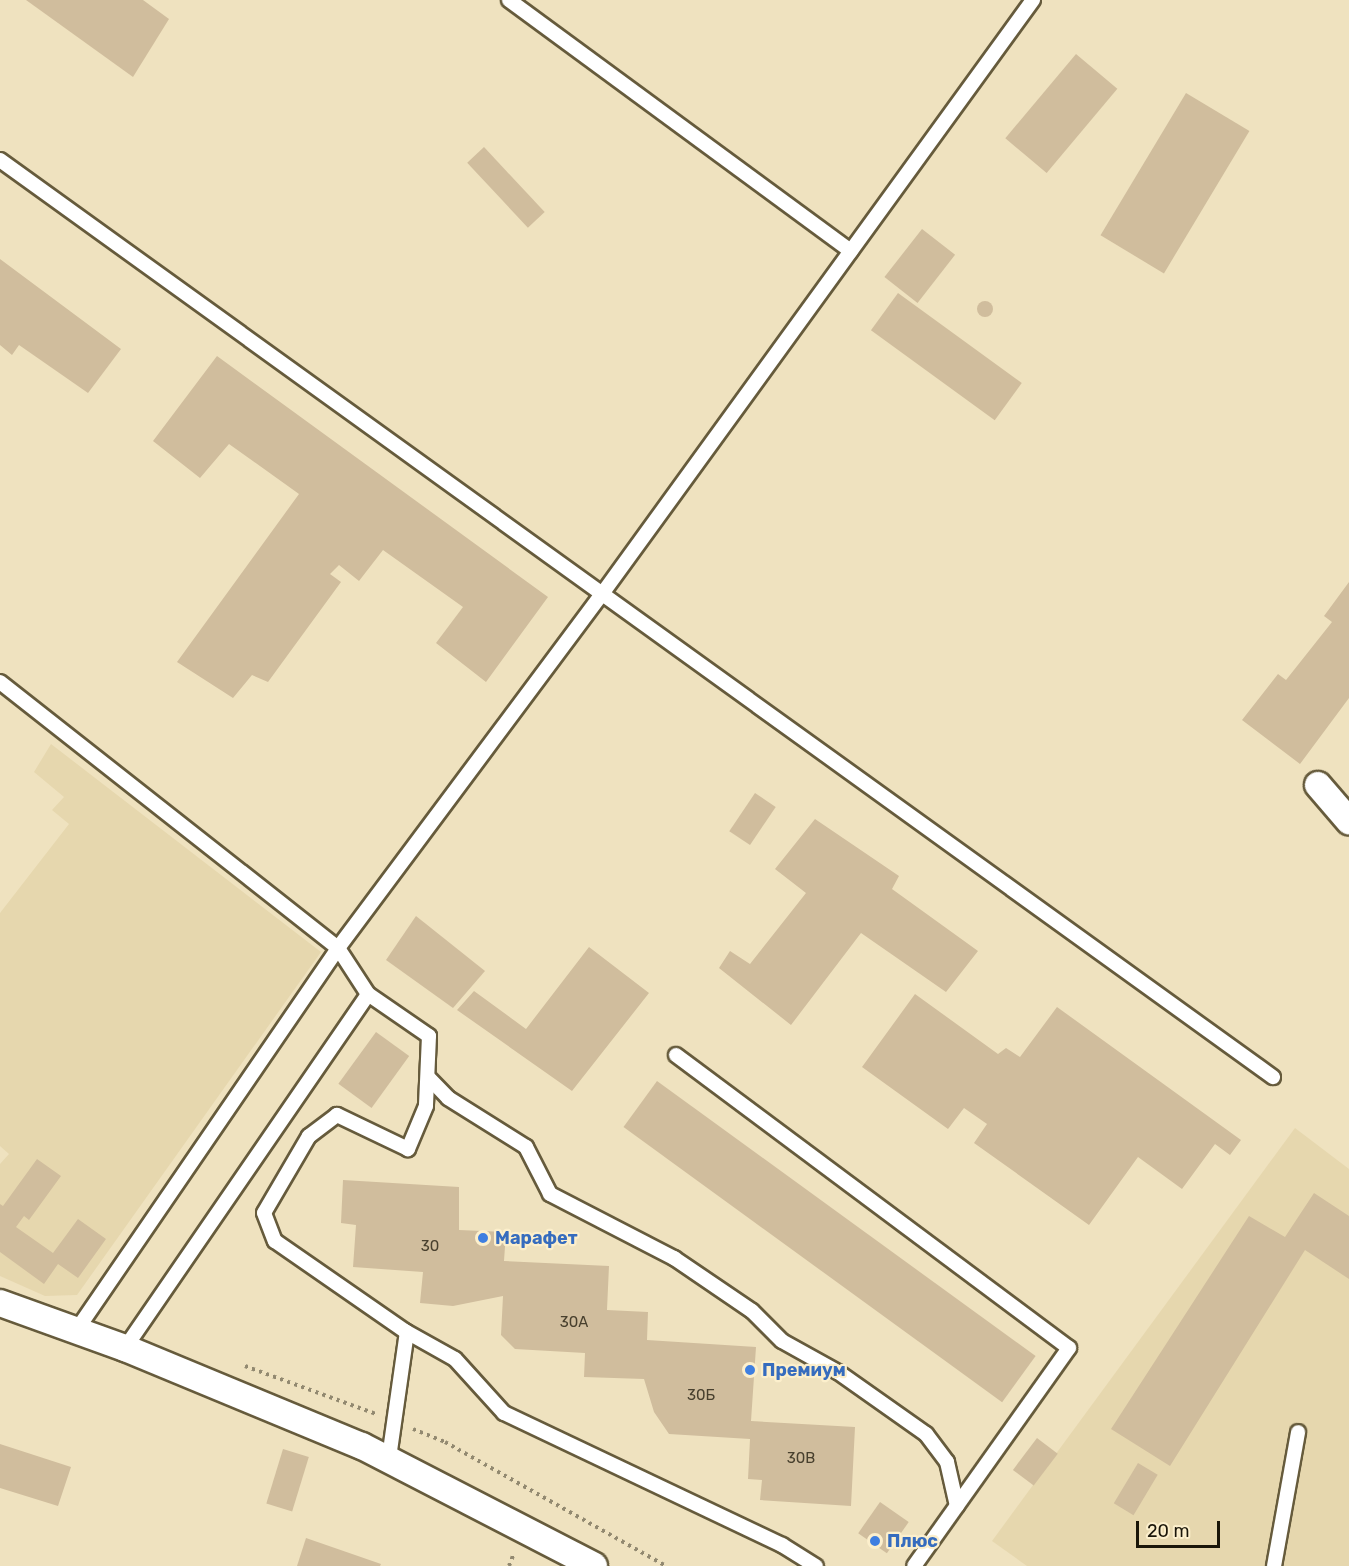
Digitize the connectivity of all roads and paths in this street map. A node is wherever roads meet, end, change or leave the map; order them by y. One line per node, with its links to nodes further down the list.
1 (509, 0): 4 (lane)
2 (1033, 0): 4 (lane)
3 (0, 160): 5 (lane)
4 (851, 251): 5 (lane)
5 (602, 594): 9 (lane); 13 (lane)
6 (0, 682): 9 (lane)
7 (1318, 785): 8 (street)
8 (1349, 821)
9 (338, 948): 10 (lane); 15 (lane)
10 (368, 994): 12 (lane); 17 (lane)
11 (676, 1055): 20 (lane)
12 (428, 1077): 16 (lane); 20 (lane)
13 (1273, 1077)
14 (0, 1303): 15 (street)
15 (76, 1331): 17 (street)
16 (408, 1332): 19 (lane); 22 (lane)
17 (124, 1348): 19 (street)
18 (1299, 1432): 24 (lane)
19 (389, 1458): 21 (street)
20 (957, 1506): 23 (lane)
21 (594, 1566)
22 (816, 1566)
23 (914, 1566)
24 (1274, 1566)

